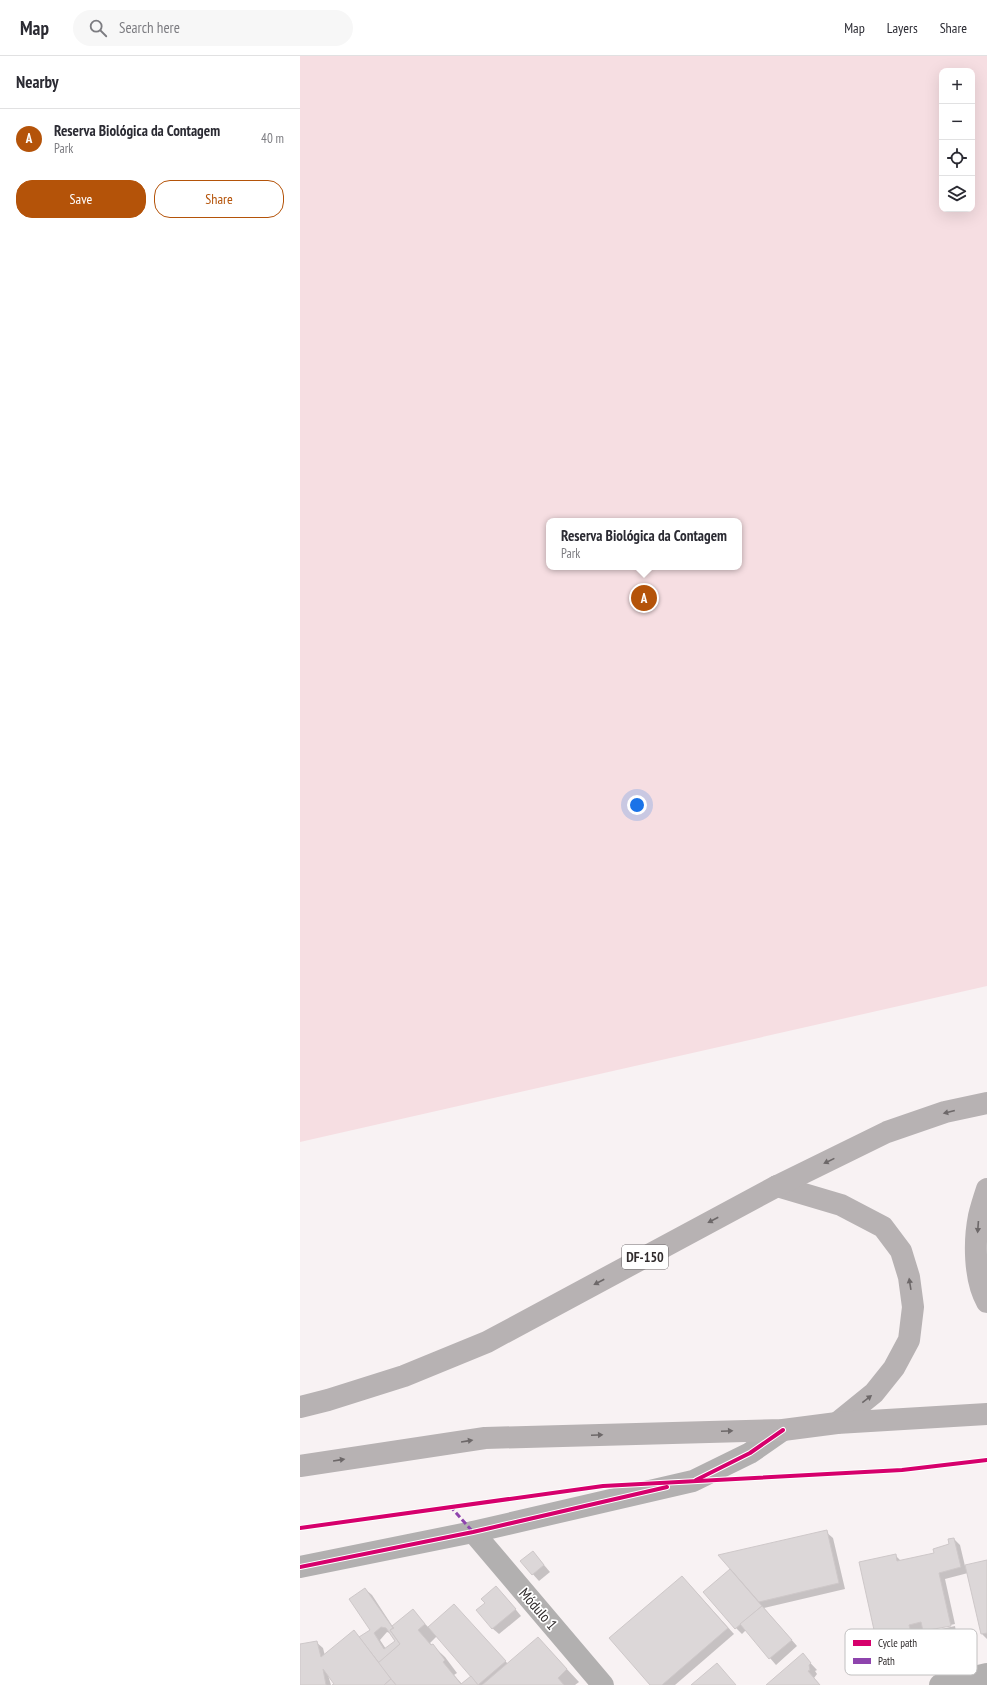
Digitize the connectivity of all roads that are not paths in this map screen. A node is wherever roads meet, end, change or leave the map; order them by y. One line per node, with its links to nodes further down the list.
1 (987, 1103): 2 (main road, DF-150, one-way to 2)
2 (777, 1186): 5 (main road, DF-150, one-way to 5); 7 (main road, one-way to 2)
3 (987, 1189): 4 (main road, one-way to 4)
4 (987, 1302)
5 (300, 1407)
6 (987, 1414): 7 (main road)
7 (837, 1423): 8 (main road)
8 (783, 1430): 9 (main road, one-way to 8); 10 (street)
9 (300, 1466)
10 (472, 1532): 11 (street); 13 (street, Módulo 1)
11 (300, 1567)
12 (987, 1674): 14 (street)
13 (603, 1685)
14 (940, 1685)

